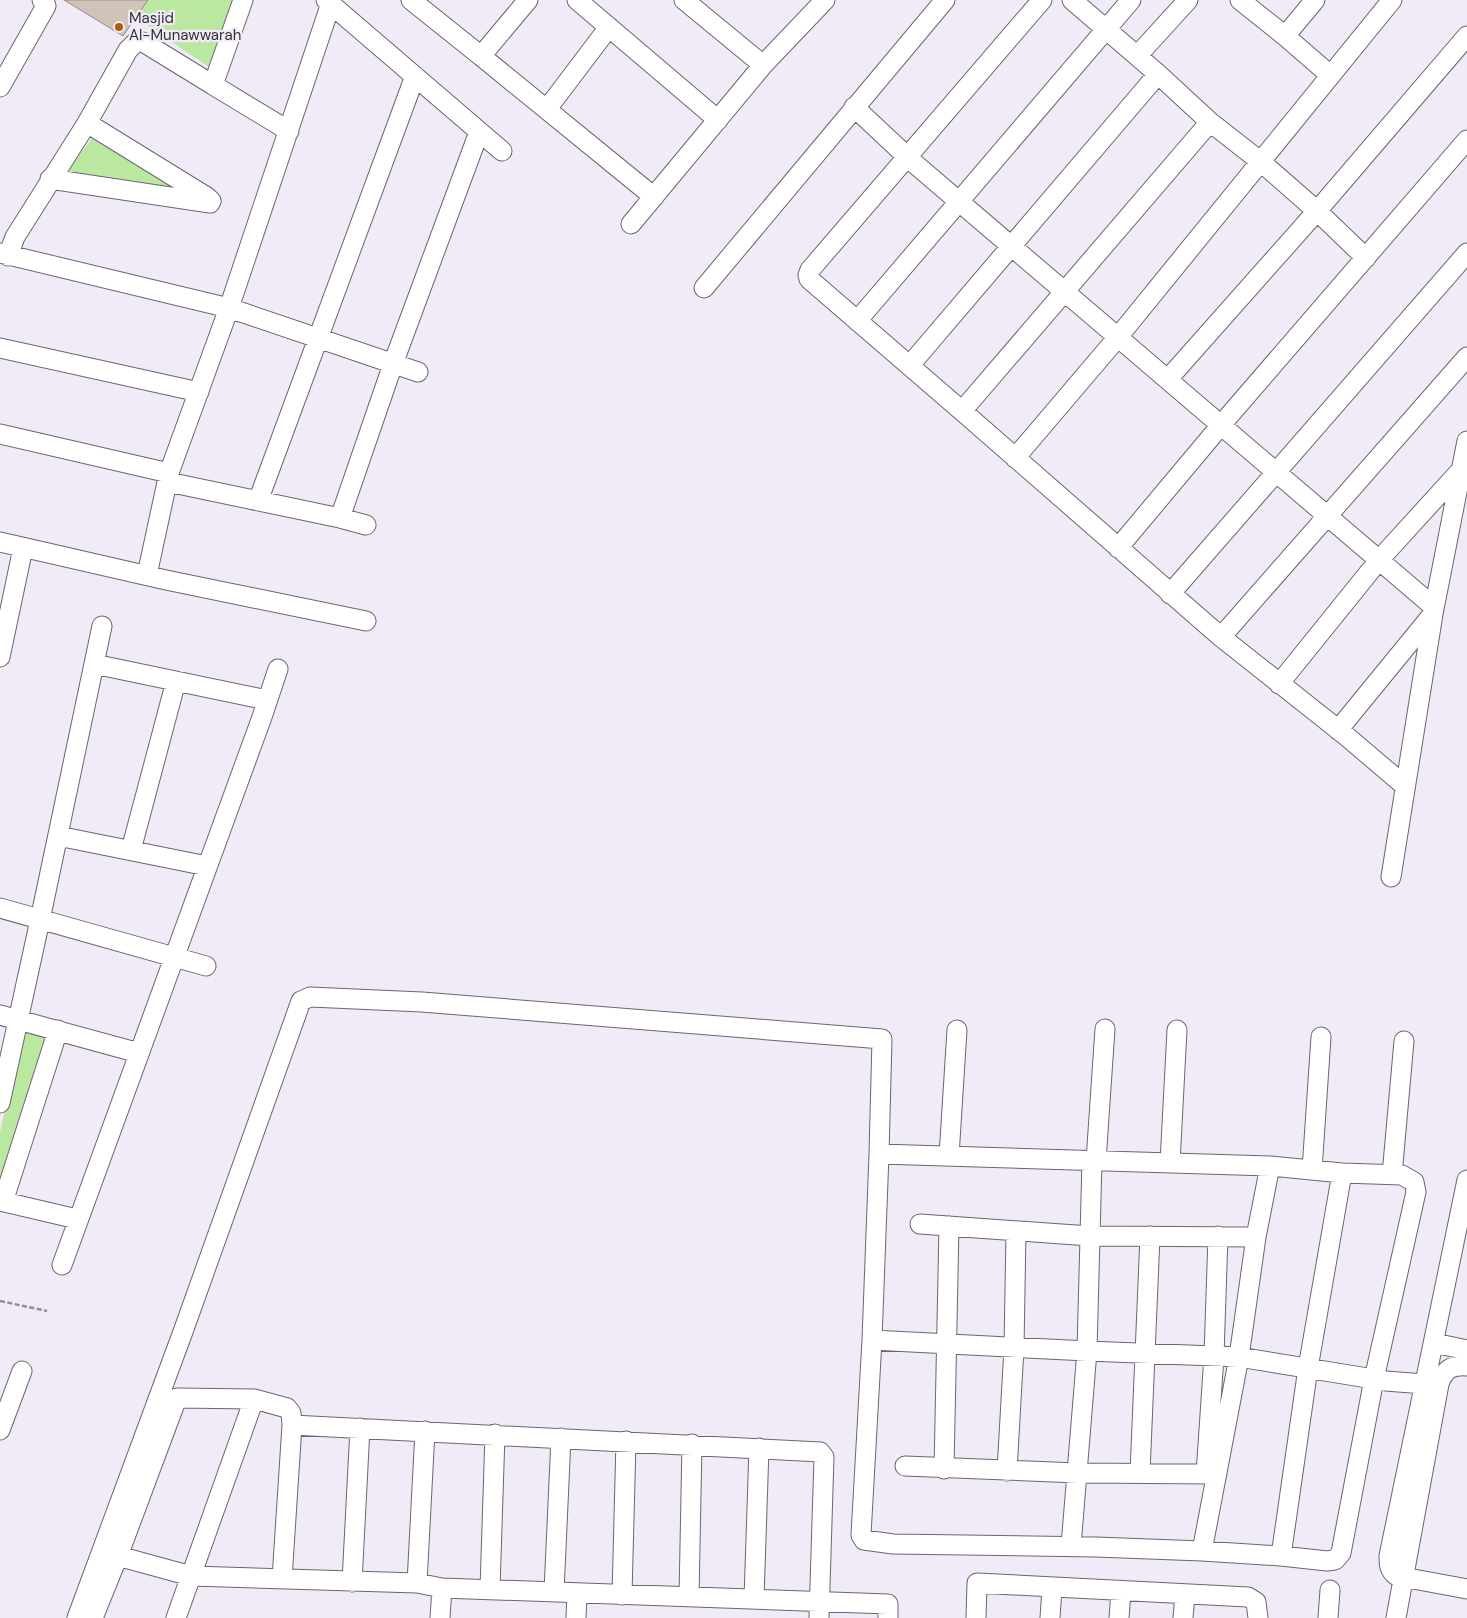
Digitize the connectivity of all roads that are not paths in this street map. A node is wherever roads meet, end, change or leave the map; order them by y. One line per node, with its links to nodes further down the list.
1 (42, 0): 24 (street)
2 (243, 0): 29 (street)
3 (411, 0): 17 (street)
4 (528, 0): 22 (street)
5 (577, 0): 18 (street)
6 (684, 0): 25 (street)
7 (944, 0): 31 (street)
8 (1042, 0): 40 (street)
9 (1072, 0): 19 (street)
10 (1131, 0): 19 (street)
11 (1188, 0): 23 (street)
12 (1240, 0): 20 (street)
13 (1315, 0): 20 (street)
14 (1392, 0): 27 (street)
15 (329, 2): 28 (street); 36 (street)
16 (818, 2): 25 (street)
17 (432, 6): 22 (street)
18 (609, 27): 32 (street); 33 (street)
19 (1106, 29): 23 (street); 44 (street)
20 (1285, 36): 27 (street)
21 (1467, 36): 45 (street)
22 (481, 56): 32 (street)
23 (1137, 56): 26 (street)
24 (6, 64): 30 (street)
25 (763, 65): 33 (street)
26 (1158, 74): 34 (street); 48 (street)
27 (1330, 75): 41 (street)
28 (415, 76): 37 (street); 57 (street)
29 (213, 85): 35 (street); 36 (street)
30 (0, 87)
31 (854, 107): 40 (street); 52 (street)
32 (546, 109): 43 (street)
33 (718, 120): 43 (street)
34 (1210, 122): 41 (street); 53 (street)
35 (87, 123): 42 (street); 42 (street)
36 (289, 130): 54 (street)
37 (479, 132): 39 (street); 60 (street)
38 (1467, 140): 51 (street)
39 (502, 151)
40 (908, 158): 44 (street); 55 (street)
41 (1260, 161): 45 (street); 56 (street)
42 (50, 180): 47 (street)
43 (654, 197): 46 (street)
44 (959, 202): 48 (street); 55 (street)
45 (1317, 211): 51 (street); 63 (street)
46 (631, 224)
47 (7, 233): 50 (street)
48 (1012, 247): 53 (street); 61 (street)
49 (1467, 253): 71 (street)
50 (4, 255): 54 (street)
51 (1366, 258): 66 (street)
52 (704, 288)
53 (1064, 291): 56 (street); 65 (street)
54 (229, 308): 57 (street); 64 (street)
55 (857, 321): 61 (street)
56 (1118, 337): 63 (street); 69 (street)
57 (317, 338): 60 (street); 73 (street)
58 (0, 348): 64 (street)
59 (1467, 357): 74 (street)
60 (393, 364): 62 (street); 75 (street)
61 (910, 365): 65 (street)
62 (418, 372)
63 (1168, 380): 66 (street)
64 (199, 392): 72 (street)
65 (962, 411): 69 (street)
66 (1221, 425): 71 (street); 79 (street)
67 (0, 434): 72 (street)
68 (1467, 441): 70 (street)
69 (1015, 458): 79 (street)
70 (1462, 469): 80 (street); 83 (street)
71 (1276, 472): 74 (street); 82 (street)
72 (168, 478): 73 (street); 81 (street)
73 (258, 501): 75 (street)
74 (1328, 516): 80 (street); 86 (street)
75 (340, 518): 76 (street)
76 (366, 525)
77 (0, 542): 78 (street)
78 (23, 548): 81 (street); 87 (street)
79 (1118, 548): 82 (street)
80 (1379, 560): 83 (street); 91 (street)
81 (147, 575): 84 (street)
82 (1170, 594): 86 (street)
83 (1434, 611): 93 (street); 94 (street)
84 (366, 621)
85 (102, 626): 88 (street)
86 (1221, 637): 91 (street)
87 (0, 657)
88 (94, 664): 90 (street); 95 (street)
89 (278, 669): 92 (street)
90 (176, 681): 92 (street); 96 (street)
91 (1279, 684): 93 (street)
92 (267, 700): 97 (street)
93 (1338, 730): 94 (street)
94 (1405, 786): 98 (street)
95 (58, 836): 96 (street); 100 (street)
96 (131, 850): 97 (street)
97 (208, 866): 101 (street)
98 (1390, 877)
99 (0, 908): 100 (street)
100 (40, 920): 101 (street); 104 (street)
101 (175, 957): 102 (street); 111 (street)
102 (206, 966)
103 (0, 1015): 104 (street)
104 (18, 1019): 106 (street); 112 (street)
105 (1105, 1028): 115 (street)
106 (58, 1030): 111 (street); 122 (street)
107 (957, 1030): 114 (street)
108 (1177, 1030): 116 (street)
109 (1321, 1037): 118 (street)
110 (1404, 1041): 120 (street)
111 (139, 1053): 123 (street)
112 (0, 1103)
113 (879, 1154): 114 (street); 132 (street); 185 (street)
114 (949, 1156): 115 (street)
115 (1094, 1160): 116 (street); 127 (street)
116 (1170, 1163): 117 (street)
117 (1270, 1166): 118 (street); 130 (street)
118 (1312, 1170): 119 (street)
119 (1342, 1173): 120 (street); 142 (street)
120 (1392, 1175): 144 (street)
121 (1467, 1181): 134 (street)
122 (2, 1201): 123 (street)
123 (77, 1219): 131 (street)
124 (920, 1224): 125 (street)
125 (949, 1226): 126 (street); 133 (street)
126 (1016, 1231): 127 (street); 135 (street)
127 (1090, 1236): 128 (street); 137 (street)
128 (1150, 1236): 129 (street); 138 (street)
129 (1218, 1236): 130 (street); 139 (street)
130 (1256, 1237): 140 (street)
131 (62, 1265)
132 (872, 1340): 133 (street); 163 (street)
133 (947, 1344): 135 (street); 158 (street)
134 (1434, 1344): 136 (street); 145 (street)
135 (1014, 1348): 137 (street); 159 (street)
136 (1467, 1350)
137 (1087, 1351): 138 (street); 160 (street)
138 (1146, 1354): 139 (street); 161 (street)
139 (1214, 1356): 140 (street); 162 (street)
140 (1239, 1357): 142 (street); 162 (street)
141 (1467, 1366): 168 (street)
142 (1308, 1368): 144 (street); 166 (street)
143 (22, 1371): 147 (street)
144 (1374, 1379): 145 (street); 166 (street)
145 (1424, 1384): 168 (street)
146 (254, 1399): 148 (street); 165 (street); 167 (street)
147 (5, 1403): 150 (street)
148 (292, 1425): 149 (street); 169 (street)
149 (360, 1428): 151 (street); 170 (street)
150 (0, 1430)
151 (425, 1431): 152 (street); 171 (street)
152 (495, 1434): 153 (street); 174 (street)
153 (561, 1438): 154 (street); 178 (street)
154 (626, 1441): 155 (street); 180 (street)
155 (692, 1444): 156 (street); 182 (street)
156 (759, 1448): 183 (street); 184 (street)
157 (905, 1466): 158 (street)
158 (944, 1469): 159 (street)
159 (1007, 1471): 160 (street)
160 (1078, 1473): 161 (street); 163 (street)
161 (1140, 1473): 162 (street)
162 (1211, 1474): 164 (street)
163 (1071, 1546): 164 (street)
164 (1202, 1551): 166 (street)
165 (118, 1556): 167 (street); 186 (street)
166 (1281, 1556)
167 (191, 1576): 169 (street); 187 (street)
168 (1404, 1577): 175 (street); 197 (street)
169 (282, 1579): 170 (street)
170 (352, 1582): 171 (street)
171 (417, 1583): 172 (street)
172 (442, 1588): 174 (street); 188 (street)
173 (1052, 1588): 177 (street); 191 (street); 192 (street)
174 (490, 1589): 178 (street)
175 (1467, 1589)
176 (1330, 1590): 196 (street)
177 (1121, 1591): 181 (street); 193 (street)
178 (554, 1592): 179 (street)
179 (577, 1594): 180 (street); 189 (street)
180 (622, 1594): 182 (street)
181 (1185, 1595): 194 (street); 195 (street)
182 (690, 1597): 183 (street)
183 (754, 1599): 184 (street)
184 (820, 1610): 190 (street)
185 (77, 1618)
186 (93, 1618)
187 (176, 1618)
188 (440, 1618)
189 (576, 1618)
190 (888, 1618)
191 (976, 1618)
192 (1050, 1618)
193 (1119, 1618)
194 (1183, 1618)
195 (1258, 1618)
196 (1328, 1618)
197 (1396, 1618)

